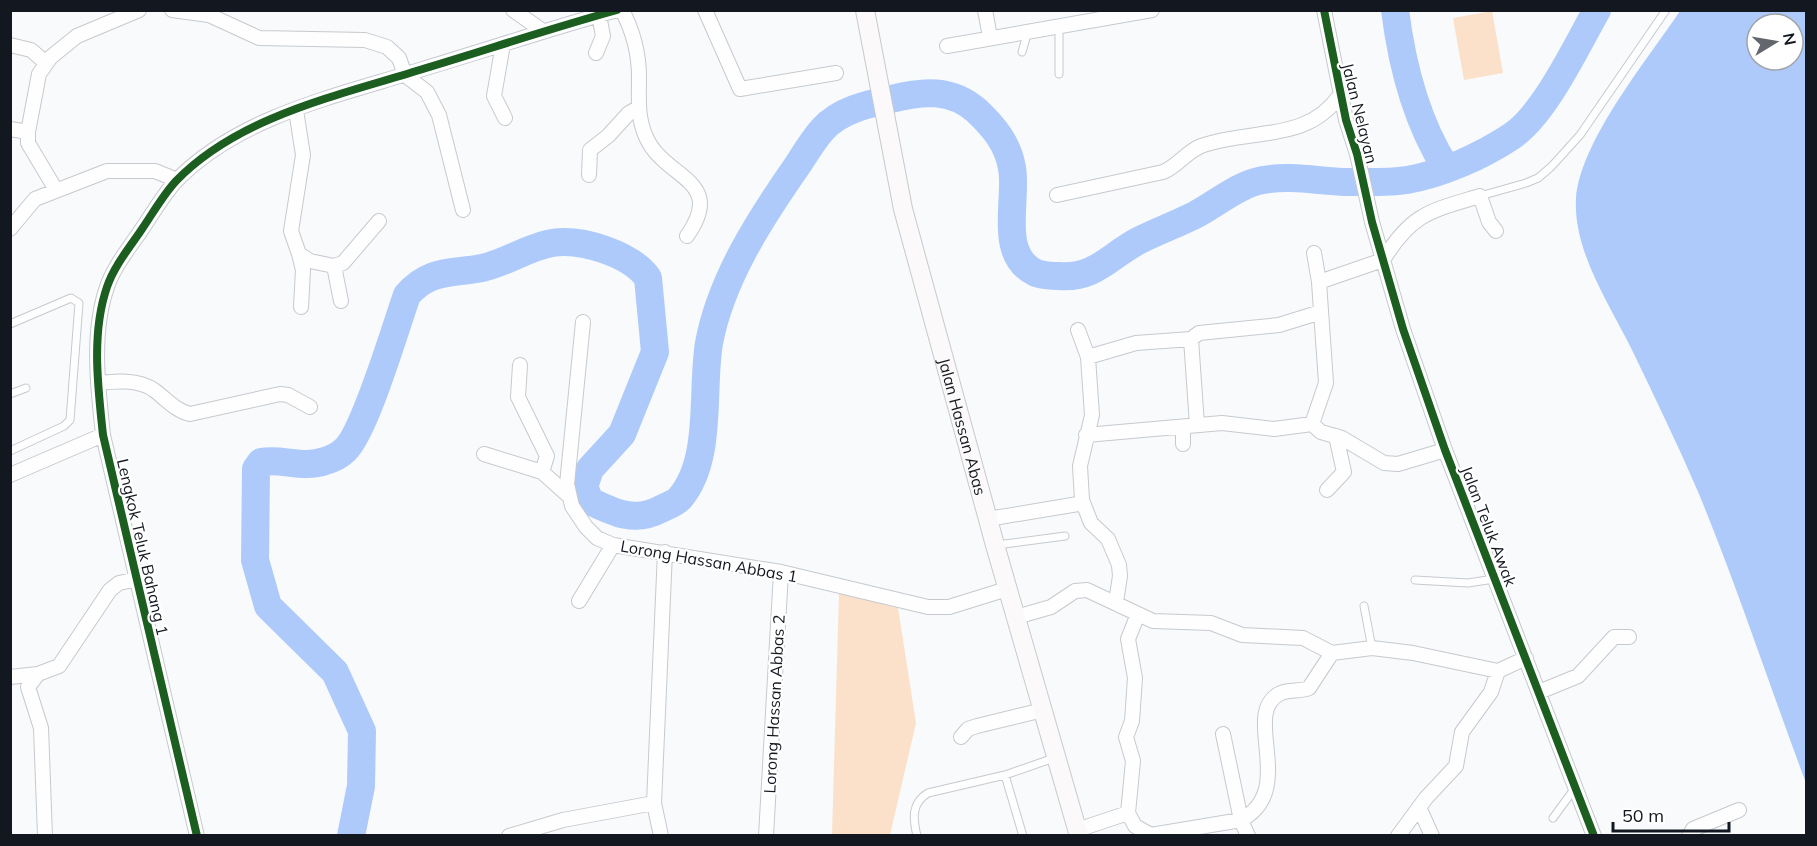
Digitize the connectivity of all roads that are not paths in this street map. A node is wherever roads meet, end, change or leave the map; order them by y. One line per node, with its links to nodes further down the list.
1 (139, 10): 14 (street)
2 (172, 10): 27 (street)
3 (513, 10): 16 (street)
4 (617, 10): 13 (street, Lengkok Teluk Bahang 1)
5 (622, 10): 29 (street)
6 (705, 10): 25 (street)
7 (865, 10): 78 (main road, Jalan Hassan Abas)
8 (985, 10): 18 (street)
9 (1152, 10): 12 (street)
10 (1324, 10): 28 (street, Jalan Nelayan)
11 (1666, 10): 38 (lane)
12 (1127, 13): 15 (street)
13 (600, 15): 16 (street, Lengkok Teluk Bahang 1); 23 (street)
14 (102, 16): 24 (street)
15 (1059, 26): 17 (street); 26 (lane)
16 (543, 31): 19 (street, Lengkok Teluk Bahang 1)
17 (1028, 31): 18 (street); 22 (lane)
18 (990, 37): 21 (street)
19 (503, 44): 27 (street, Lengkok Teluk Bahang 1); 31 (street)
20 (10, 45): 24 (street)
21 (947, 46)
22 (1022, 52)
23 (596, 53)
24 (46, 63): 33 (street)
25 (836, 73)
26 (1059, 74)
27 (405, 75): 30 (street, Lengkok Teluk Bahang 1); 39 (street)
28 (1340, 95): 37 (street); 41 (street, Jalan Nelayan)
29 (639, 108): 34 (street); 44 (street)
30 (296, 110): 35 (street, Lengkok Teluk Bahang 1); 46 (street)
31 (505, 118)
32 (10, 129): 33 (street)
33 (28, 132): 36 (street)
34 (589, 175)
35 (177, 180): 36 (street); 59 (street, Lengkok Teluk Bahang 1)
36 (56, 190): 42 (street)
37 (1057, 195)
38 (1480, 196): 43 (street); 47 (street)
39 (463, 210)
40 (379, 220): 48 (street)
41 (1372, 222): 47 (street, Jalan Teluk Awak)
42 (10, 229)
43 (1496, 231)
44 (687, 236)
45 (1314, 253): 49 (street)
46 (299, 254): 48 (street); 51 (street)
47 (1383, 260): 49 (street); 70 (street, Jalan Teluk Awak)
48 (334, 266): 50 (street)
49 (1319, 282): 52 (street)
50 (341, 301)
51 (302, 307)
52 (1321, 312): 56 (street); 63 (street)
53 (583, 322): 76 (street, Lorong Hassan Abbas 1)
54 (10, 324): 71 (lane)
55 (1078, 330): 57 (street)
56 (1191, 339): 57 (street); 64 (street)
57 (1088, 357): 67 (street)
58 (520, 365): 73 (street)
59 (98, 383): 62 (street); 66 (street, Lengkok Teluk Bahang 1)
60 (26, 388): 61 (lane)
61 (10, 393)
62 (310, 407)
63 (1312, 424): 64 (street); 68 (street)
64 (1197, 426): 65 (street)
65 (1183, 428): 67 (street); 69 (street)
66 (103, 435): 74 (street); 84 (street, Lengkok Teluk Bahang 1)
67 (1086, 435): 77 (street)
68 (1336, 436): 70 (street); 75 (street)
69 (1183, 444)
70 (1444, 450): 85 (street, Jalan Teluk Awak)
71 (10, 452)
72 (484, 454): 73 (street)
73 (542, 472): 76 (street)
74 (10, 475)
75 (1326, 489)
76 (570, 496): 80 (street, Lorong Hassan Abbas 1)
77 (1082, 500): 78 (street); 89 (street)
78 (988, 519): 81 (main road, Jalan Hassan Abas)
79 (1065, 536): 81 (lane)
80 (613, 545): 82 (street, Lorong Hassan Abbas 1); 88 (street)
81 (995, 545): 87 (main road, Jalan Hassan Abas)
82 (665, 552): 83 (street, Lorong Hassan Abbas 1); 107 (street)
83 (781, 572): 87 (street, Lorong Hassan Abbas 1); 118 (street, Lorong Hassan Abbas 2)
84 (137, 579): 98 (street); 115 (street, Lengkok Teluk Bahang 1)
85 (1494, 579): 86 (lane); 96 (street, Jalan Teluk Awak)
86 (1415, 580)
87 (1007, 589): 92 (main road, Jalan Hassan Abas)
88 (579, 601)
89 (1116, 602): 91 (street); 92 (street)
90 (1364, 606): 94 (lane)
91 (1138, 614): 95 (street); 110 (street)
92 (1016, 617): 101 (main road, Jalan Hassan Abas)
93 (1629, 637): 100 (street)
94 (1372, 648): 95 (street); 97 (street)
95 (1332, 653): 112 (street)
96 (1526, 658): 97 (street); 100 (street, Jalan Teluk Awak)
97 (1498, 671): 108 (street)
98 (38, 674): 99 (street); 114 (street)
99 (10, 677)
100 (1539, 692): 106 (street, Jalan Teluk Awak)
101 (1043, 710): 103 (street); 104 (main road, Jalan Hassan Abas)
102 (1223, 734): 112 (street)
103 (961, 737)
104 (1056, 757): 105 (lane); 113 (main road, Jalan Hassan Abas)
105 (1005, 775): 119 (lane); 120 (lane)
106 (1576, 787): 111 (lane); 124 (street, Jalan Teluk Awak)
107 (654, 803): 116 (street); 117 (street)
108 (1419, 807): 122 (street); 123 (street)
109 (1739, 810): 125 (street)
110 (1128, 813): 112 (street); 113 (street)
111 (1553, 818)
112 (1241, 820): 121 (street)
113 (1078, 832)
114 (45, 836)
115 (197, 836)
116 (509, 836)
117 (661, 836)
118 (766, 836)
119 (917, 836)
120 (1023, 836)
121 (1248, 836)
122 (1398, 836)
123 (1432, 836)
124 (1594, 836)
125 (1689, 836)

